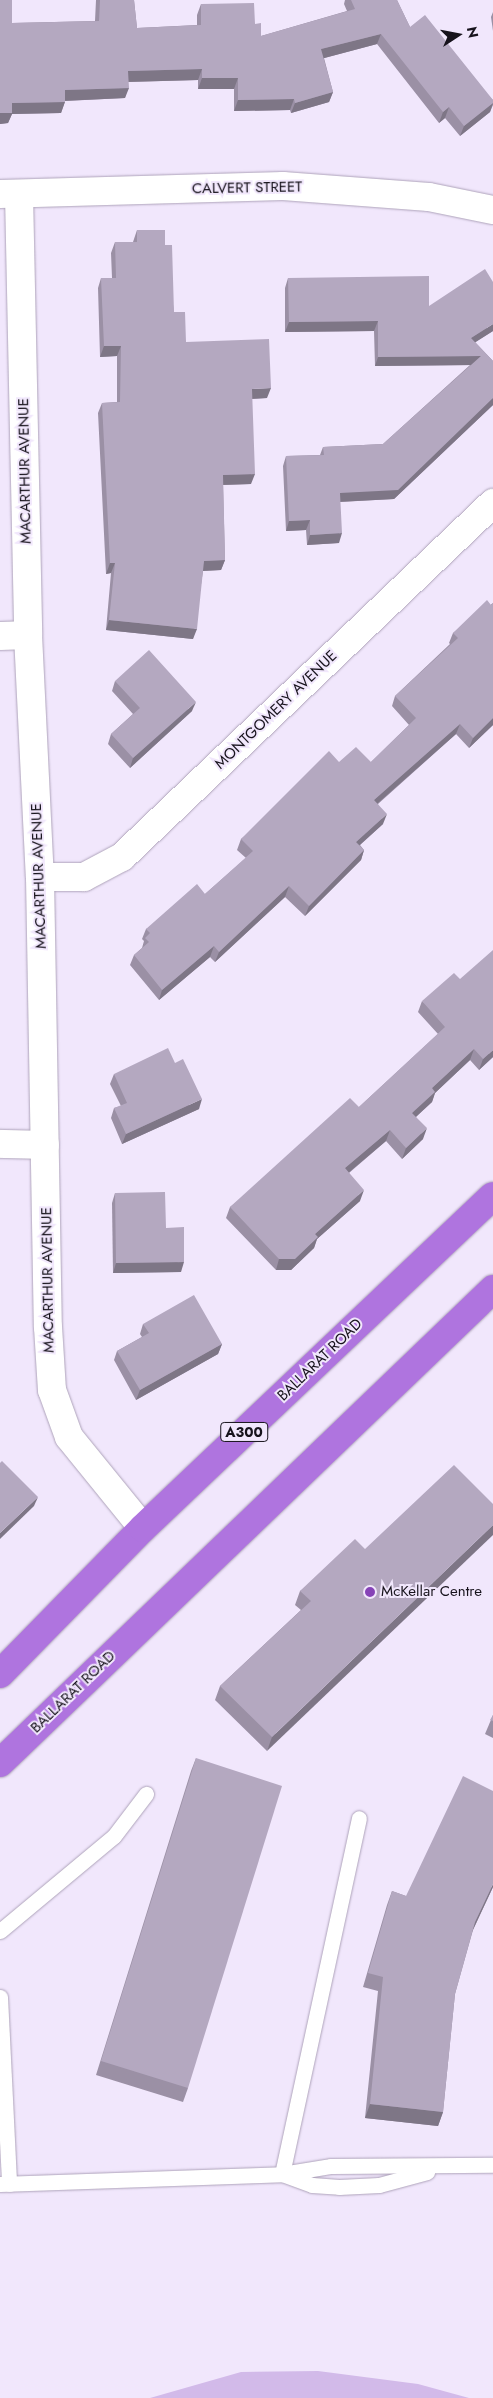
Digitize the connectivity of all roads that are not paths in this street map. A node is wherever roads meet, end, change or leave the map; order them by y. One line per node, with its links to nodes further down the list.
1 (10, 194): 2 (street, CALVERT STREET); 4 (street, MACARTHUR AVENUE)
2 (493, 210)
3 (493, 503): 6 (street, MONTGOMERY AVENUE)
4 (28, 635): 5 (street); 6 (street, MACARTHUR AVENUE)
5 (0, 636)
6 (40, 877): 8 (street, MACARTHUR AVENUE)
7 (0, 1144): 8 (street)
8 (45, 1145): 11 (street, MACARTHUR AVENUE)
9 (493, 1196): 11 (highway, BALLARAT ROAD / A300)
10 (493, 1289): 13 (highway, BALLARAT ROAD)
11 (143, 1528): 12 (highway, BALLARAT ROAD / A300)
12 (0, 1674)
13 (0, 1763)
14 (146, 1794): 16 (lane)
15 (359, 1818): 20 (lane)
16 (0, 1931)
17 (0, 1997): 21 (lane)
18 (493, 2165): 19 (lane)
19 (443, 2168): 20 (lane); 20 (lane)
20 (282, 2174): 21 (lane)
21 (4, 2184)

